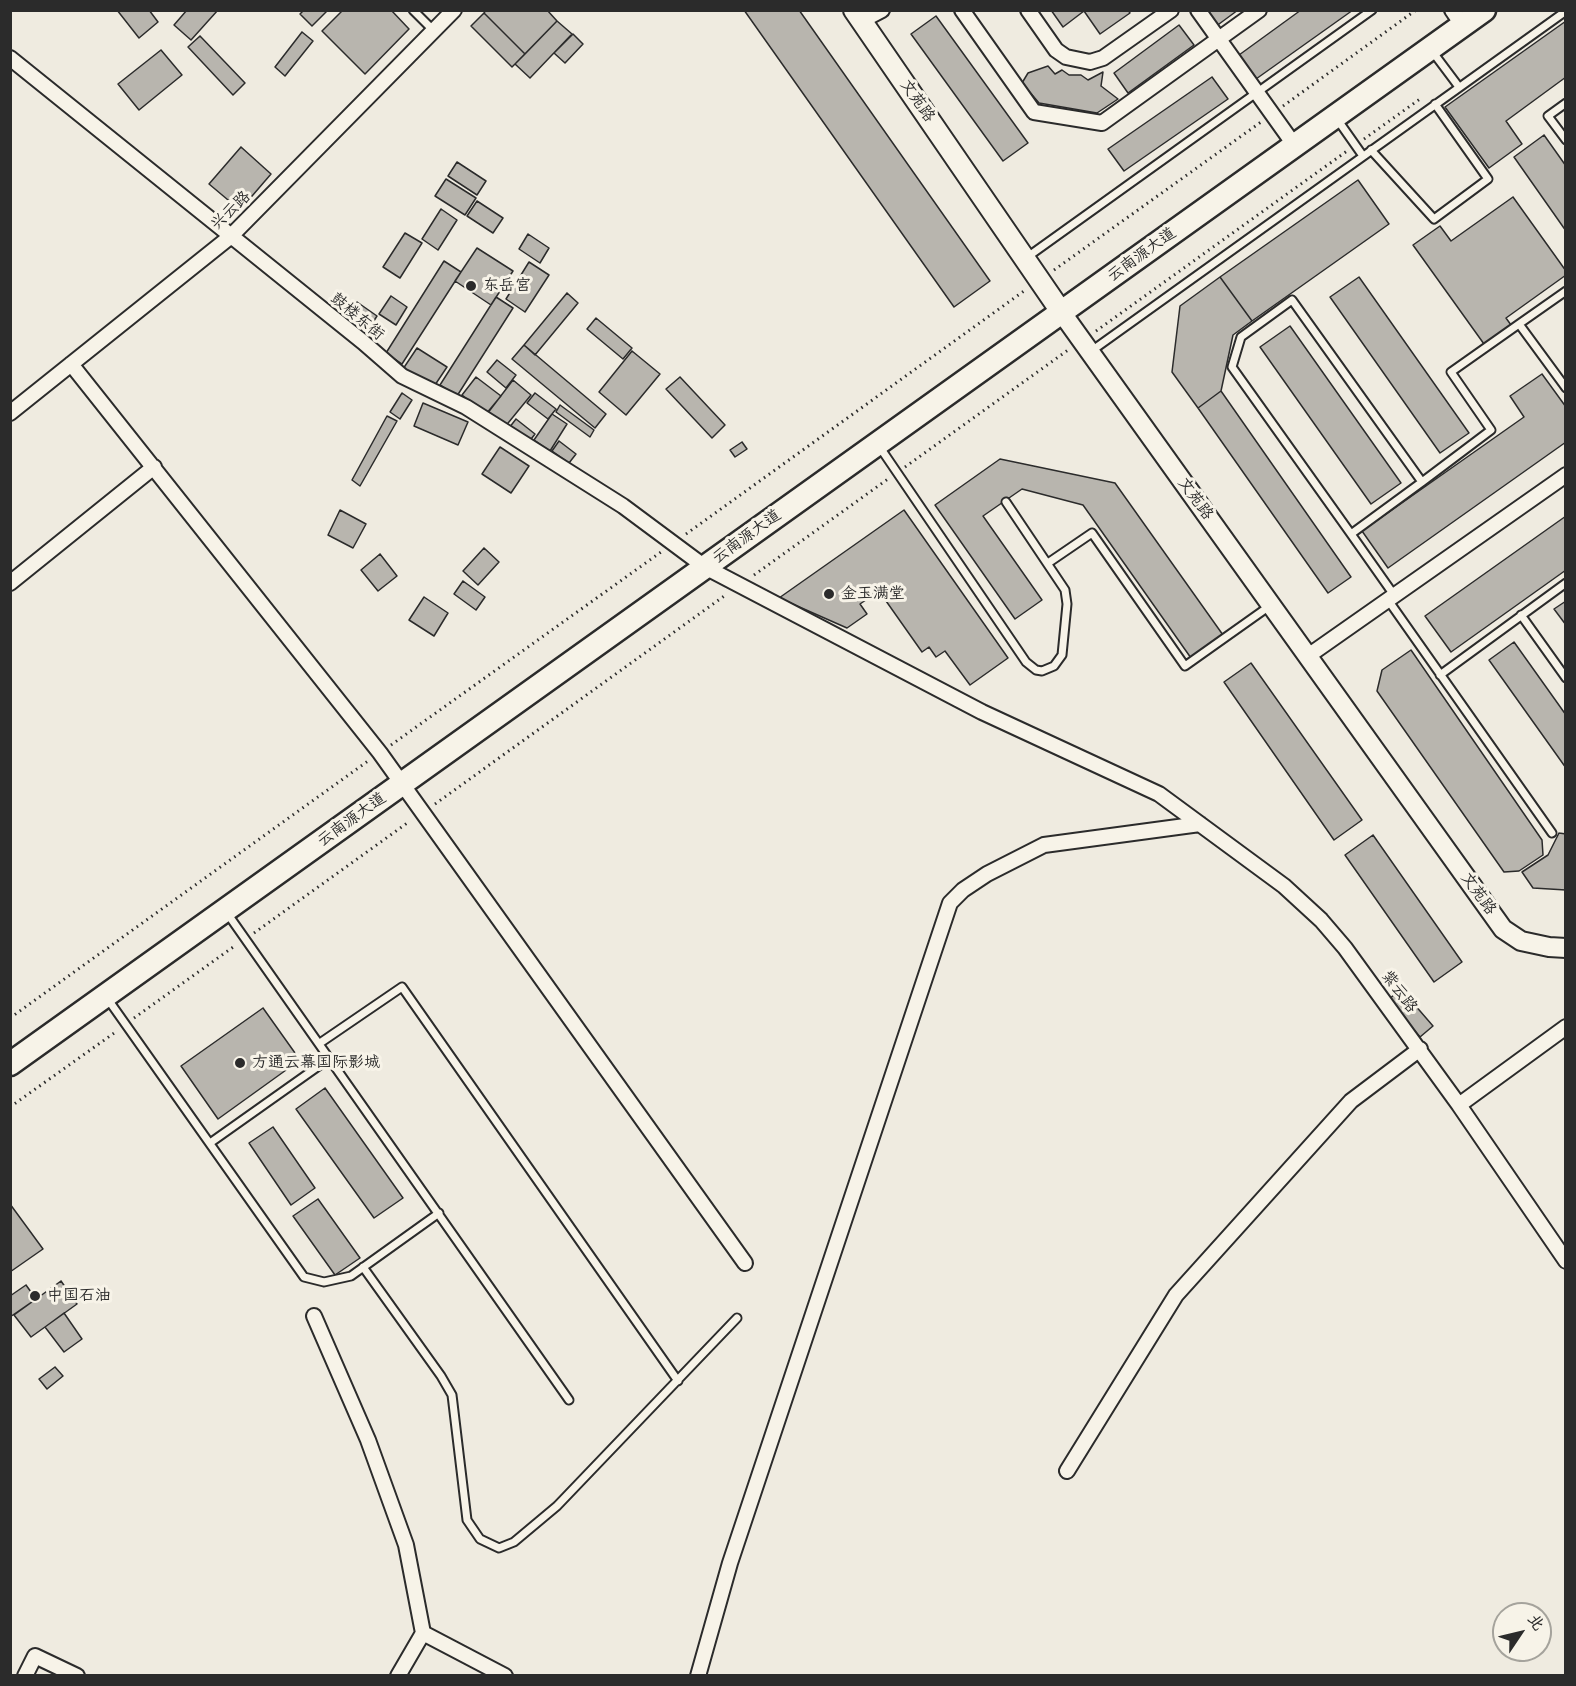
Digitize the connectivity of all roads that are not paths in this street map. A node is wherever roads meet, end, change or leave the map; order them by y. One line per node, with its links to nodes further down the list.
1 (413, 10): 14 (lane)
2 (454, 10): 14 (street, 兴云路)
3 (882, 10): 12 (street)
4 (962, 10): 15 (street)
5 (1028, 10): 6 (street)
6 (1171, 10)
7 (1198, 10): 15 (street)
8 (1259, 10): 15 (street)
9 (1372, 10): 19 (lane)
10 (1484, 10): 13 (main road, 云南源大道)
11 (1566, 11): 18 (lane)
12 (858, 16): 28 (main road, 文苑路)
13 (1457, 18): 16 (main road, 云南源大道)
14 (434, 31): 27 (street, 兴云路)
15 (1219, 39): 19 (street)
16 (1430, 49): 18 (lane); 22 (main road, 云南源大道)
17 (10, 58): 27 (street, 鼓楼东街)
18 (1459, 87): 21 (lane)
19 (1257, 93): 24 (street); 28 (lane)
20 (1566, 103): 23 (lane)
21 (1435, 104): 25 (lane); 25 (lane)
22 (1335, 117): 24 (main road, 云南源大道); 26 (lane)
23 (1566, 140)
24 (1295, 146): 30 (main road, 云南源大道)
25 (1371, 150): 26 (lane)
26 (1363, 156): 32 (lane)
27 (230, 237): 33 (street, 兴云路); 43 (street, 鼓楼东街)
28 (1026, 258): 30 (main road, 文苑路)
29 (1566, 291): 31 (lane)
30 (1062, 312): 32 (street, 文苑路); 36 (main road, 云南源大道)
31 (1518, 324): 34 (lane); 39 (lane)
32 (1086, 346): 48 (street, 文苑路)
33 (71, 364): 35 (street, 兴云路); 37 (street)
34 (1566, 388)
35 (10, 413)
36 (878, 444): 42 (lane); 43 (main road, 云南源大道)
37 (154, 467): 44 (street); 53 (street)
38 (1566, 475): 47 (street)
39 (1422, 482): 41 (lane); 41 (lane)
40 (1006, 502): 42 (lane)
41 (1351, 534): 47 (lane)
42 (1048, 563): 48 (lane)
43 (705, 567): 46 (street, 鼓楼东街); 53 (main road, 云南源大道)
44 (10, 583)
45 (1566, 583): 49 (lane)
46 (740, 585): 54 (street, 紫云路)
47 (1391, 598): 50 (street); 51 (lane)
48 (1271, 605): 50 (street, 文苑路)
49 (1521, 615): 51 (lane); 52 (lane)
50 (1308, 656): 57 (street, 文苑路)
51 (1440, 675): 55 (lane)
52 (1566, 678)
53 (402, 784): 56 (main road, 云南源大道); 68 (street)
54 (1200, 824): 61 (street, 紫云路); 80 (street)
55 (1552, 833)
56 (226, 910): 58 (main road, 云南源大道); 60 (lane)
57 (1566, 948)
58 (105, 996): 63 (main road, 云南源大道); 65 (lane)
59 (1566, 1028): 64 (street)
60 (320, 1043): 62 (lane); 72 (lane)
61 (1420, 1049): 64 (street, 紫云路); 74 (street)
62 (330, 1058): 65 (lane); 66 (lane)
63 (10, 1064)
64 (1459, 1106): 67 (street, 紫云路)
65 (210, 1143): 69 (lane)
66 (439, 1213): 69 (lane); 73 (lane)
67 (1566, 1261)
68 (745, 1263)
69 (363, 1267): 72 (lane)
70 (314, 1316): 75 (street)
71 (737, 1318): 72 (lane)
72 (678, 1381)
73 (569, 1400)
74 (1067, 1471)
75 (423, 1634): 78 (street); 79 (street)
76 (25, 1676): 77 (street)
77 (76, 1676)
78 (398, 1676)
79 (505, 1676)
80 (698, 1676)

